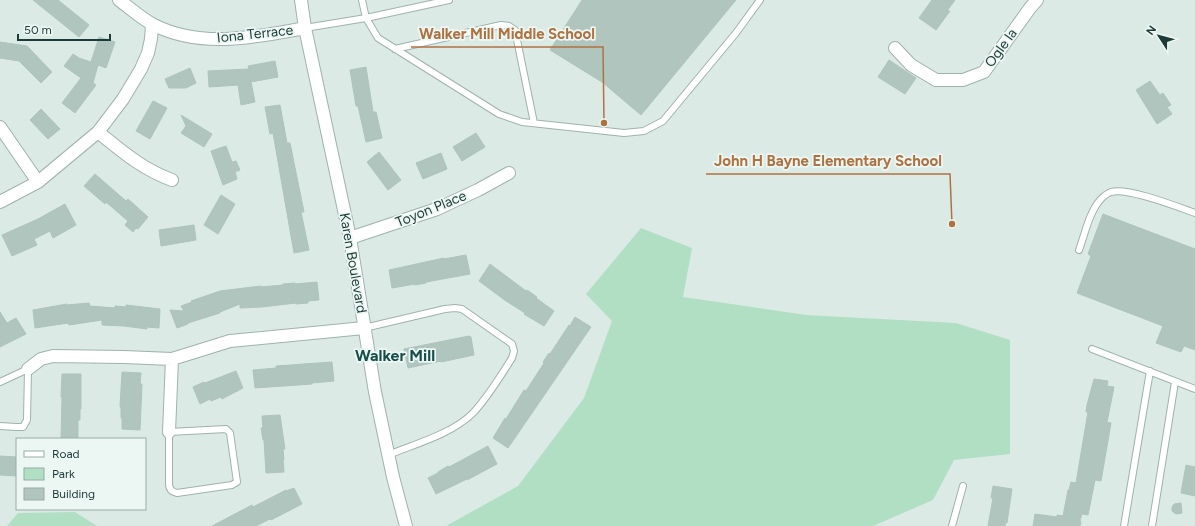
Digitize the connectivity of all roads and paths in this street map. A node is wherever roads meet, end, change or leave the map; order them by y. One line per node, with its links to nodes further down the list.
1 (119, 0): 8 (street, Iona Terrace)
2 (301, 0): 9 (street, Karen Boulevard)
3 (362, 0): 7 (lane)
4 (449, 0): 7 (lane)
5 (760, 0): 12 (lane)
6 (1037, 0): 10 (street, Ogle la)
7 (366, 18): 9 (lane); 11 (lane)
8 (152, 25): 9 (street, Iona Terrace); 14 (street)
9 (305, 28): 20 (street, Karen Boulevard)
10 (895, 48)
11 (395, 49): 12 (lane); 12 (lane)
12 (534, 123)
13 (0, 127): 17 (street)
14 (98, 132): 16 (street); 17 (street)
15 (509, 173): 20 (street, Toyon Place)
16 (172, 180)
17 (38, 182): 18 (street)
18 (0, 202)
19 (1195, 213): 21 (lane)
20 (350, 238): 22 (street, Karen Boulevard)
21 (1079, 250)
22 (364, 328): 24 (street); 32 (street, Karen Boulevard); 32 (lane)
23 (1092, 349): 26 (lane)
24 (172, 360): 25 (street); 31 (street)
25 (28, 369): 27 (lane); 30 (lane)
26 (1150, 371): 28 (lane); 36 (lane)
27 (0, 382)
28 (1175, 382): 29 (lane); 37 (lane)
29 (1195, 390)
30 (0, 426)
31 (169, 432): 31 (lane)
32 (388, 455): 34 (street, Karen Boulevard)
33 (963, 486): 35 (lane)
34 (406, 526)
35 (952, 526)
36 (1124, 526)
37 (1152, 526)

